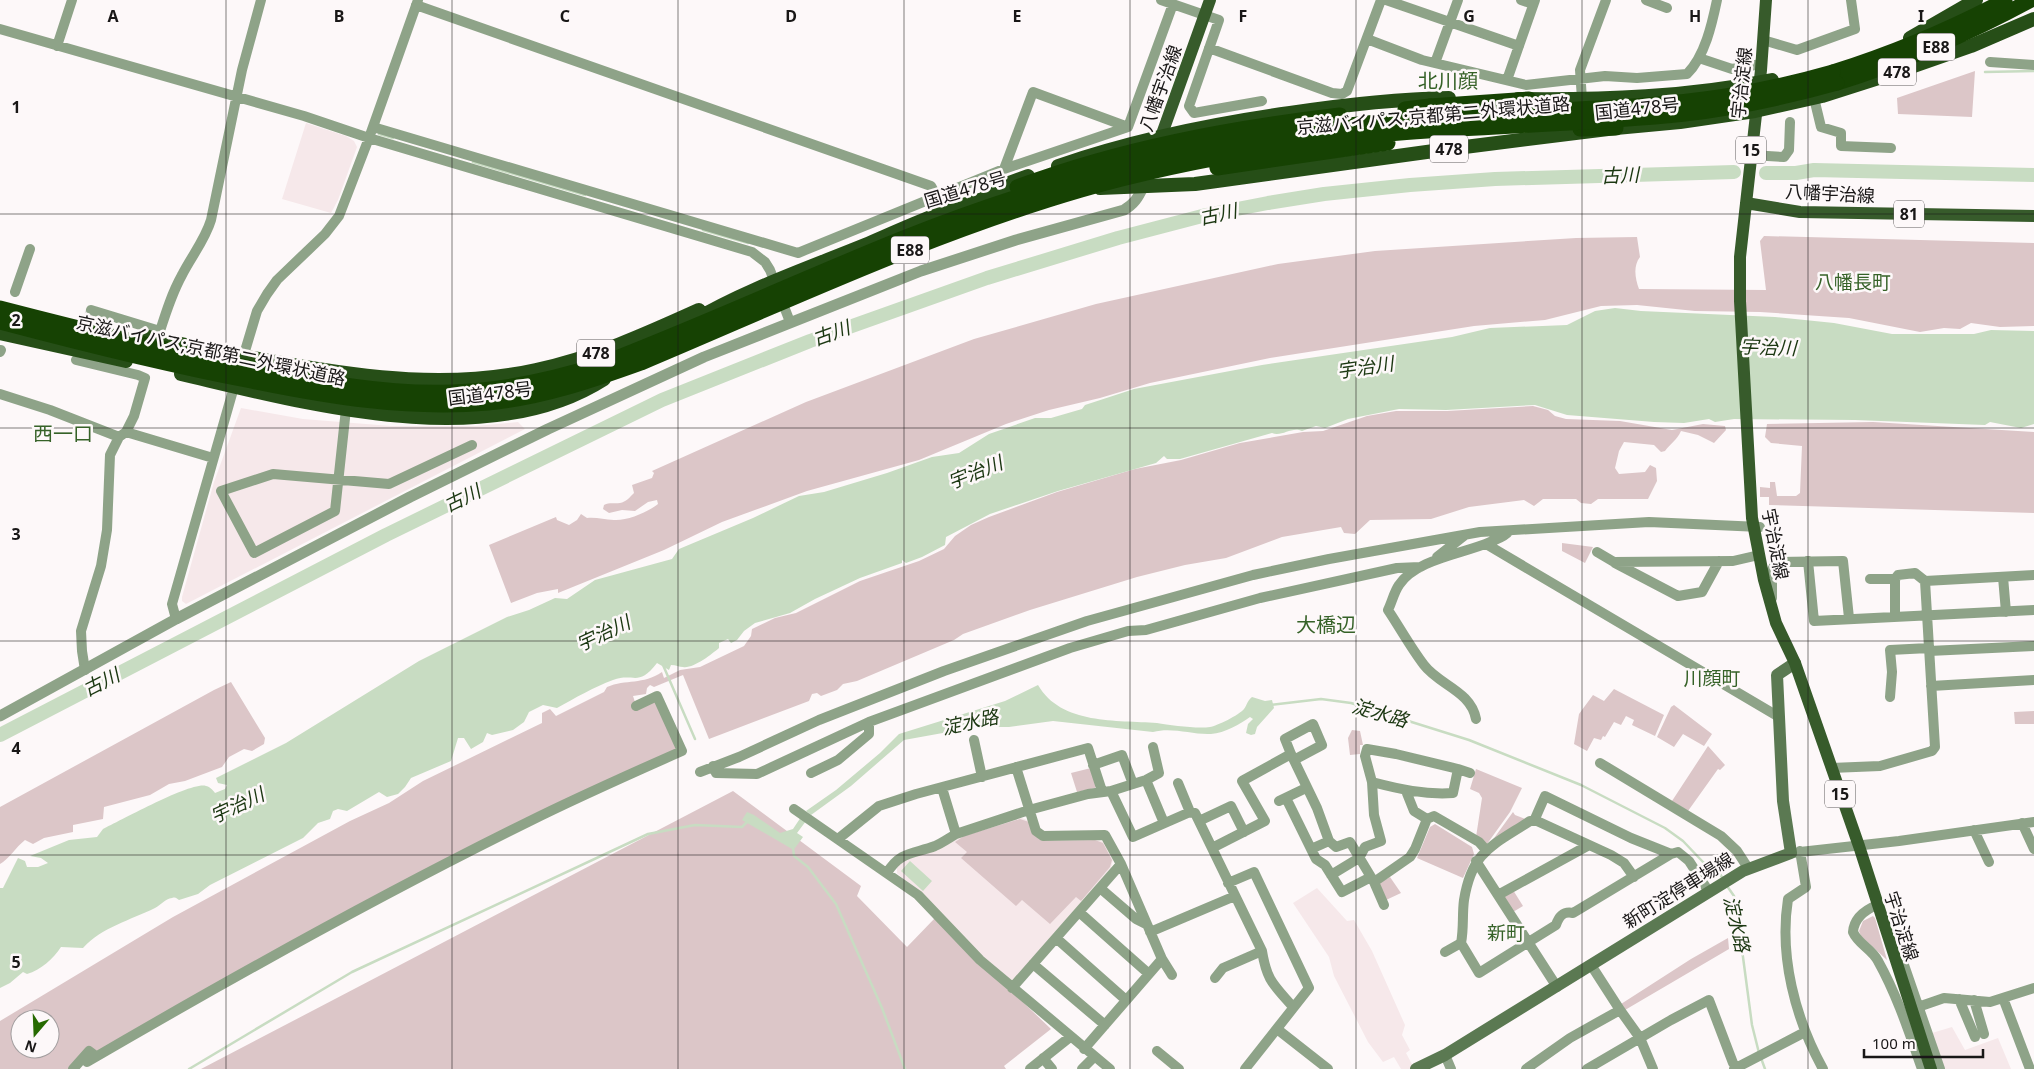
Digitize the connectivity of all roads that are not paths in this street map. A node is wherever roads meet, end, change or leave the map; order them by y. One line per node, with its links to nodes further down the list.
1 (72, 0): 29 (street)
2 (260, 0): 43 (street)
3 (1161, 0): 19 (street)
4 (1210, 0): 22 (main road, 八幡宇治線)
5 (1381, 0): 27 (street)
6 (1386, 0): 24 (street)
7 (1458, 0): 24 (street)
8 (1521, 0): 18 (street)
9 (1606, 0): 40 (street)
10 (1646, 0): 20 (street)
11 (1717, 0): 33 (street)
12 (1766, 0): 28 (main road, 宇治淀線 / 15)
13 (1851, 0): 28 (street)
14 (2005, 0): 39 (highway, E88)
15 (2031, 0): 39 (highway, E88)
16 (1983, 1): 26 (highway)
17 (417, 2): 51 (street); 62 (street)
18 (1534, 2): 30 (street)
19 (1173, 4): 22 (street); 52 (street)
20 (1667, 8)
21 (2034, 10): 38 (highway)
22 (1204, 15): 31 (street); 54 (main road, 八幡宇治線)
23 (2034, 19): 38 (highway, 国道478号 / 478)
24 (1450, 22): 30 (street); 35 (street)
25 (0, 29): 29 (street)
26 (1907, 39): 42 (highway, 国道478号 / 478)
27 (1367, 40): 32 (street); 35 (street)
28 (1763, 40): 36 (main road, 宇治淀線 / 15)
29 (57, 46): 43 (street)
30 (1519, 46): 41 (street)
31 (1209, 48): 32 (street); 47 (street)
32 (1362, 51): 48 (street)
33 (1698, 58): 36 (street); 40 (street)
34 (1990, 62): 37 (street)
35 (1435, 63): 41 (street)
36 (1761, 64): 42 (main road, 宇治淀線 / 15)
37 (2034, 65)
38 (1894, 73): 44 (highway, 国道478号 / 478)
39 (1835, 78): 59 (highway, 京滋バイパス;京都第二外環状道路 / E88, bridge); 65 (highway, 京滋バイパス;京都第二外環状道路 / E88, bridge)
40 (1582, 79): 41 (street); 46 (street)
41 (1507, 80)
42 (1759, 82): 46 (highway, 国道478号 / 478); 49 (main road, 宇治淀線 / 15)
43 (237, 98): 55 (street); 76 (street)
44 (1814, 98): 49 (highway, 国道478号 / 478); 56 (street)
45 (1529, 99): 46 (highway, 国道478号 / 478); 48 (highway, 国道478号 / 478); 65 (highway, bridge)
46 (1582, 99)
47 (1262, 102)
48 (1352, 104): 54 (highway, 国道478号 / 478)
49 (1755, 111): 53 (highway, 国道478号 / 478); 57 (main road, 宇治淀線 / 15)
50 (1790, 122): 57 (street)
51 (373, 127): 55 (street); 66 (street)
52 (1128, 127): 58 (street); 58 (street)
53 (1616, 128): 59 (highway, bridge); 61 (highway, 国道478号 / 478)
54 (1162, 136): 60 (highway, 国道478号 / 478); 61 (main road, 八幡宇治線)
55 (370, 138): 66 (street); 77 (street)
56 (1891, 148)
57 (1751, 155): 63 (main road, 宇治淀線 / 15)
58 (1004, 168): 60 (street)
59 (1130, 178): 73 (highway, 京滋バイパス;京都第二外環状道路 / E88, bridge)
60 (979, 187): 62 (street); 68 (highway, 国道478号 / 478)
61 (1143, 187): 68 (highway, 国道478号 / 478); 74 (street)
62 (936, 195): 66 (street)
63 (1746, 203): 64 (main road, 八幡宇治線 / 81); 88 (main road, 宇治淀線 / 15)
64 (2033, 216)
65 (901, 239): 71 (highway, 京滋バイパス;京都第二外環状道路 / E88, bridge)
66 (747, 245): 68 (street)
67 (30, 249): 69 (street)
68 (774, 280): 74 (street); 77 (highway, 国道478号 / 478); 81 (highway, 国道478号 / 478)
69 (15, 292)
70 (0, 300): 76 (highway, 国道478号 / 478)
71 (0, 308)
72 (91, 310): 76 (street)
73 (0, 322)
74 (790, 322): 109 (street)
75 (0, 333): 79 (highway, 国道478号 / 478)
76 (162, 336): 77 (highway, 国道478号 / 478)
77 (243, 356): 79 (street)
78 (76, 360): 82 (street)
79 (234, 386): 81 (highway, 国道478号 / 478); 84 (street)
80 (0, 394): 82 (street)
81 (346, 409): 85 (street)
82 (122, 434): 84 (street); 113 (street)
83 (472, 445): 85 (street)
84 (213, 458): 86 (street)
85 (339, 480): 87 (street); 87 (street)
86 (205, 486): 87 (street); 109 (street)
87 (221, 491)
88 (1755, 524): 89 (street); 93 (main road, 宇治淀線 / 15)
89 (1510, 530): 90 (street); 91 (street)
90 (1466, 535): 97 (street); 125 (street)
91 (1486, 544): 97 (street); 119 (street)
92 (1597, 552): 96 (street)
93 (1759, 555): 94 (street); 103 (main road, 宇治淀線 / 15)
94 (1719, 561): 96 (street); 96 (street)
95 (1808, 561): 103 (street); 108 (street); 108 (street)
96 (1614, 562)
97 (1425, 565): 120 (street); 121 (street)
98 (2034, 575): 99 (street)
99 (2002, 577): 102 (street); 105 (street)
100 (1895, 578): 101 (street); 102 (street); 107 (street)
101 (1870, 579)
102 (1925, 581): 106 (street)
103 (1772, 609): 112 (main road, 宇治淀線 / 15)
104 (2034, 610): 105 (street)
105 (2006, 612): 106 (street)
106 (1927, 615): 107 (street); 111 (street)
107 (1895, 617): 108 (street)
108 (1849, 618)
109 (176, 619): 113 (street)
110 (2034, 646): 111 (street)
111 (1929, 650): 115 (street); 116 (street)
112 (1795, 663): 119 (main road); 128 (main road, 宇治淀線 / 15)
113 (85, 670): 118 (street)
114 (2034, 680): 115 (street)
115 (1932, 686): 128 (street)
116 (1890, 697)
117 (636, 706): 216 (street)
118 (2, 711)
119 (1779, 717): 162 (main road)
120 (1476, 719)
121 (869, 722): 125 (street); 131 (street)
122 (974, 740): 133 (street)
123 (1153, 747): 134 (street)
124 (1600, 763): 168 (street)
125 (713, 766): 130 (street)
126 (1093, 766): 127 (street); 137 (street); 140 (street)
127 (1016, 767): 133 (street); 142 (street)
128 (1831, 768): 157 (main road, 宇治淀線 / 15)
129 (1458, 770): 132 (street); 135 (street); 141 (street)
130 (700, 772)
131 (811, 773)
132 (1470, 773)
133 (982, 777): 138 (street)
134 (1146, 780): 137 (street); 149 (street)
135 (1372, 782): 141 (street); 164 (street)
136 (1178, 783): 143 (street)
137 (1133, 784): 140 (street)
138 (942, 788): 153 (street); 154 (street)
139 (1306, 788): 152 (street); 155 (street); 159 (street)
140 (1106, 791): 142 (street); 149 (street)
141 (1406, 791): 145 (street)
142 (1029, 810): 153 (street); 167 (street)
143 (1190, 812): 146 (street); 149 (street)
144 (802, 814): 154 (street)
145 (1428, 819): 161 (street); 172 (street)
146 (1199, 821): 152 (street); 158 (street)
147 (1534, 821): 156 (street); 161 (street); 163 (street)
148 (2034, 822): 150 (street)
149 (1164, 823)
150 (2022, 823): 151 (street); 160 (street)
151 (1974, 830): 157 (street); 166 (street)
152 (1244, 832): 158 (street)
153 (956, 834): 169 (street)
154 (838, 839): 169 (street)
155 (1329, 841): 159 (street); 164 (street)
156 (1589, 845): 171 (street); 177 (street)
157 (1858, 846): 162 (street); 179 (main road, 宇治淀線 / 15)
158 (1212, 848): 173 (street)
159 (1311, 849): 170 (street)
160 (2034, 849)
161 (1486, 850): 165 (street)
162 (1795, 852): 168 (main road, 新町淀停車場線); 207 (street)
163 (1671, 854): 171 (street); 175 (street)
164 (1360, 858): 170 (street); 172 (street)
165 (1476, 861): 177 (street); 183 (street)
166 (1989, 862)
167 (1121, 864): 174 (street); 181 (street)
168 (1748, 868): 175 (main road, 新町淀停車場線)
169 (887, 873): 195 (street)
170 (1331, 875): 172 (street)
171 (1634, 878): 184 (street)
172 (1372, 879): 178 (street)
173 (1228, 883): 176 (street); 202 (street)
174 (1100, 888): 180 (street); 181 (street)
175 (1711, 891): 190 (main road, 新町淀停車場線)
176 (1235, 896): 181 (street); 185 (street)
177 (1498, 896): 184 (street)
178 (1384, 905)
179 (1879, 910): 187 (street); 196 (main road, 宇治淀線 / 15); 203 (street)
180 (1079, 912): 182 (street); 191 (street)
181 (1148, 928): 188 (street)
182 (1056, 938): 189 (street); 200 (street)
183 (1461, 943): 184 (street); 186 (street)
184 (1528, 943): 194 (street)
185 (1262, 951): 193 (street); 202 (street)
186 (1445, 952)
187 (1877, 958): 196 (street); 230 (street)
188 (1162, 959): 191 (street); 192 (street)
189 (1033, 964): 195 (street); 205 (street)
190 (1591, 964): 194 (main road, 新町淀停車場線); 204 (street)
191 (1148, 974): 200 (street)
192 (1172, 975)
193 (1215, 978)
194 (1557, 987): 213 (main road, 新町淀停車場線)
195 (1012, 988): 208 (street)
196 (1904, 989): 231 (main road, 宇治淀線 / 15)
197 (2033, 991): 198 (street)
198 (2003, 998): 201 (street); 233 (street)
199 (1959, 999): 201 (street); 201 (street); 203 (street)
200 (1126, 1000): 205 (street)
201 (1974, 1000)
202 (1292, 1007): 206 (street)
203 (1918, 1008): 232 (street)
204 (1620, 1010): 209 (street); 226 (street)
205 (1104, 1025): 210 (street)
206 (1276, 1029): 222 (street); 223 (street)
207 (1805, 1032): 215 (street); 229 (street)
208 (1070, 1037): 210 (street); 214 (street)
209 (1640, 1038): 215 (street); 227 (street); 228 (street)
210 (1084, 1049): 212 (street)
211 (1157, 1051): 221 (street)
212 (1094, 1056): 219 (street); 220 (street)
213 (1445, 1056): 224 (main road, 新町淀停車場線); 225 (street)
214 (1043, 1058): 217 (street); 218 (street)
215 (1737, 1068)
216 (74, 1069)
217 (1030, 1069)
218 (1052, 1069)
219 (1082, 1069)
220 (1110, 1069)
221 (1179, 1069)
222 (1245, 1069)
223 (1328, 1069)
224 (1416, 1069)
225 (1451, 1069)
226 (1526, 1069)
227 (1587, 1069)
228 (1653, 1069)
229 (1822, 1069)
230 (1922, 1069)
231 (1931, 1069)
232 (1940, 1069)
233 (2030, 1069)

